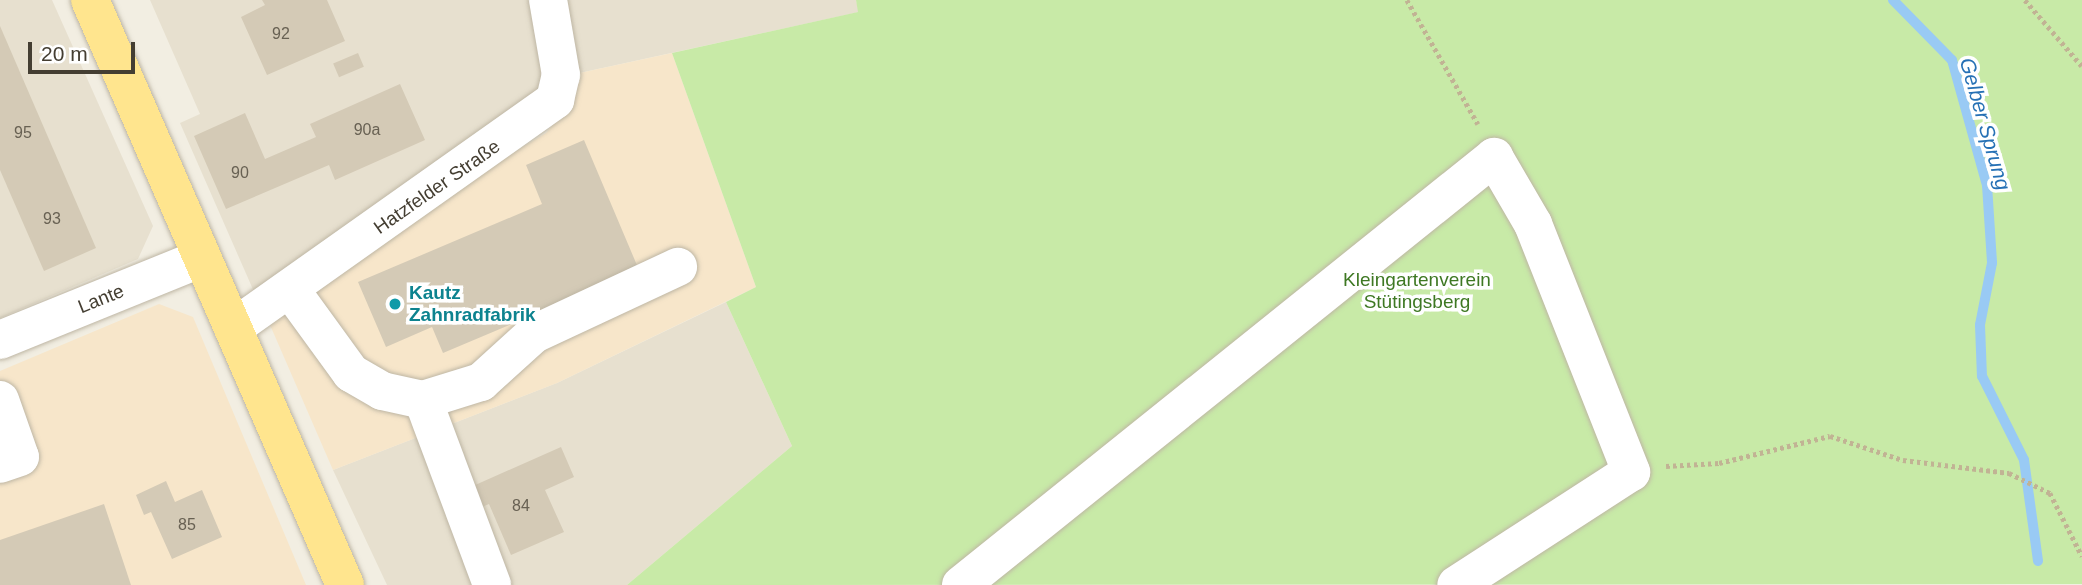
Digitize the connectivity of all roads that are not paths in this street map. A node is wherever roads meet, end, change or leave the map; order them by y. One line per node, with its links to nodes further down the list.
1 (90, 0): 3 (main road)
2 (548, 0): 5 (street, Hatzfelder Straße)
3 (202, 258): 6 (main road); 7 (street, Lante)
4 (678, 267): 9 (street)
5 (290, 289): 6 (street, Hatzfelder Straße); 9 (street)
6 (233, 328): 11 (main road)
7 (0, 340)
8 (0, 400): 10 (street)
9 (423, 401): 12 (street)
10 (0, 464)
11 (345, 585)
12 (492, 585)
13 (961, 585): 14 (street)
14 (1456, 585)

